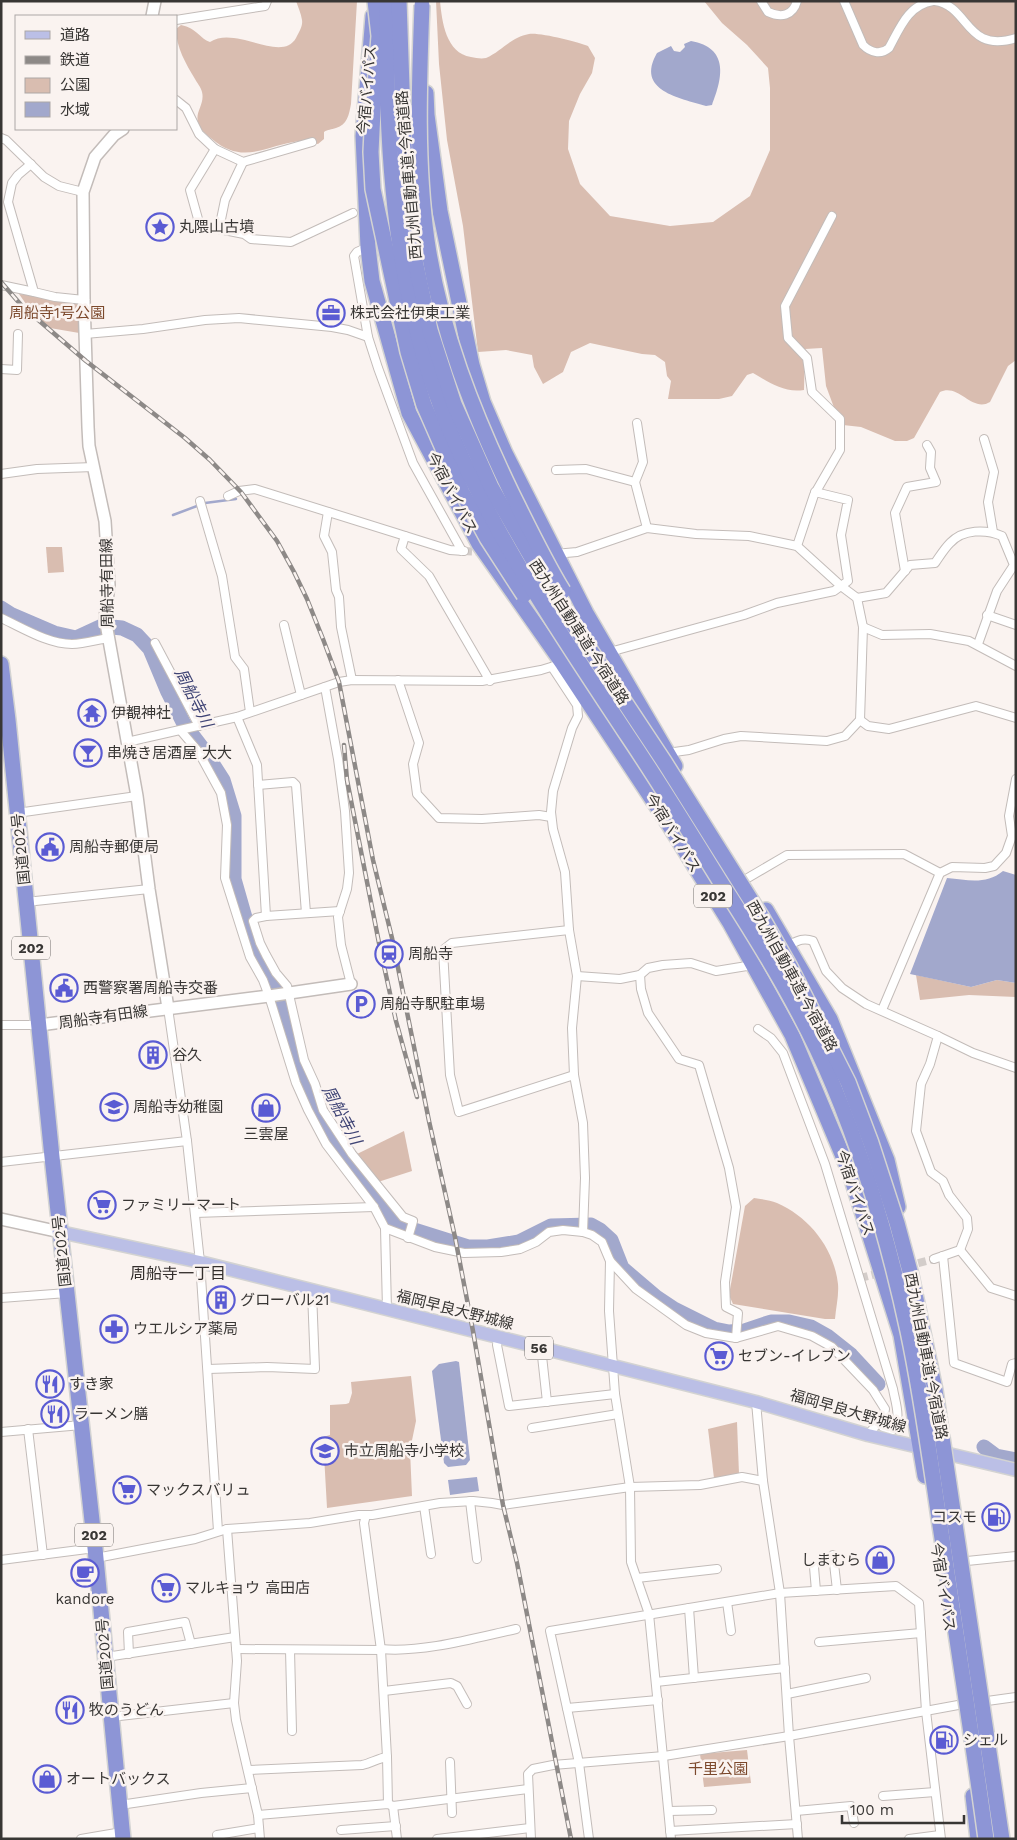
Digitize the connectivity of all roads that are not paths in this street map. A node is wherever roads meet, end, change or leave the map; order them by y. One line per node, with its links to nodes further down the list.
1 (155, 1): 11 (main road)
2 (267, 1): 12 (street)
3 (374, 1): 25 (highway, 今宿バイパス / 202); 63 (highway, bridge)
4 (387, 1): 63 (highway, 西九州自動車道;今宿道路, bridge)
5 (399, 1): 77 (highway, 西九州自動車道;今宿道路, bridge)
6 (761, 1): 7 (street)
7 (797, 1)
8 (844, 1): 9 (street)
9 (934, 1): 13 (street)
10 (422, 3): 48 (highway, 今宿バイパス / 202); 77 (highway, bridge)
11 (152, 15)
12 (178, 20)
13 (1016, 38)
14 (178, 102): 18 (street)
15 (122, 130): 21 (main road, 周船寺有田線)
16 (1, 138): 20 (street)
17 (312, 142): 19 (street)
18 (215, 149): 19 (street); 24 (street)
19 (243, 162): 24 (street)
20 (31, 164): 21 (street); 27 (street)
21 (83, 192): 28 (main road, 周船寺有田線)
22 (353, 214): 24 (street)
23 (832, 216): 40 (street)
24 (219, 229)
25 (368, 248): 31 (street); 62 (highway, 今宿バイパス / 202)
26 (1, 285): 27 (street)
27 (34, 292): 28 (street)
28 (84, 300): 30 (main road, 周船寺有田線)
29 (18, 334): 32 (street)
30 (85, 334): 31 (street); 36 (main road, 周船寺有田線)
31 (368, 337): 46 (street)
32 (1, 369)
33 (637, 423): 39 (street)
34 (984, 439): 45 (street)
35 (927, 445): 49 (street)
36 (94, 467): 38 (street); 57 (main road, 周船寺有田線)
37 (556, 470): 39 (street)
38 (1, 474)
39 (635, 482): 44 (street)
40 (815, 492): 47 (street); 50 (street)
41 (228, 496): 43 (street)
42 (201, 504): 70 (street)
43 (328, 512): 46 (street); 65 (street)
44 (647, 528): 47 (street); 48 (street)
45 (992, 532): 49 (street); 52 (street)
46 (406, 536): 67 (street)
47 (797, 546): 50 (street)
48 (555, 554): 60 (highway, 今宿バイパス / 202)
49 (905, 571): 51 (street)
50 (841, 586): 51 (street); 60 (street)
51 (857, 598): 56 (street)
52 (987, 615): 55 (street); 59 (street)
53 (1, 618): 57 (street)
54 (284, 625): 69 (street)
55 (1016, 625)
56 (864, 627): 59 (street); 73 (street)
57 (108, 638): 76 (main road, 周船寺有田線)
58 (155, 643): 74 (street)
59 (978, 644): 64 (street)
60 (609, 652): 62 (street); 77 (highway, 今宿バイパス / 202)
61 (1, 664): 81 (highway, 国道202号 / 202)
62 (558, 666): 67 (street); 82 (street); 92 (highway, 今宿バイパス / 202)
63 (582, 666): 233 (highway, 西九州自動車道;今宿道路, bridge)
64 (1016, 666)
65 (352, 680): 66 (street); 68 (street)
66 (398, 680): 67 (street); 82 (street)
67 (490, 681)
68 (326, 687): 69 (street); 87 (street)
69 (301, 695): 70 (street)
70 (250, 712): 71 (street)
71 (237, 717): 74 (street); 79 (street)
72 (1016, 718): 73 (street)
73 (860, 720): 77 (street)
74 (196, 726): 75 (street)
75 (181, 731): 76 (street); 97 (street)
76 (126, 742): 80 (main road, 周船寺有田線)
77 (666, 758): 84 (highway, 今宿バイパス / 202); 234 (highway, 西九州自動車道;今宿道路, bridge)
78 (1016, 779): 83 (street)
79 (258, 785): 88 (street); 89 (street)
80 (136, 796): 81 (street); 85 (main road, 周船寺有田線)
81 (17, 813): 86 (highway, 国道202号 / 202)
82 (551, 817): 90 (street)
83 (940, 873): 84 (street); 99 (street)
84 (746, 879): 91 (highway, 今宿バイパス / 202)
85 (149, 889): 86 (street); 98 (main road, 周船寺有田線)
86 (26, 902): 101 (highway, 国道202号 / 202)
87 (340, 910): 88 (street); 95 (street)
88 (306, 913): 89 (street)
89 (266, 916): 96 (street)
90 (569, 930): 94 (street); 105 (street)
91 (787, 946): 99 (street); 143 (highway, 今宿バイパス / 202)
92 (753, 965): 93 (street); 142 (highway, 今宿バイパス / 202)
93 (640, 975): 94 (street); 127 (street)
94 (577, 976): 105 (street)
95 (351, 984): 96 (main road)
96 (288, 993): 97 (main road); 115 (street)
97 (271, 996): 98 (main road); 109 (street)
98 (168, 1008): 101 (main road, 周船寺有田線); 106 (street)
99 (882, 1010): 103 (street)
100 (1, 1025): 101 (street)
101 (38, 1025): 107 (highway, 国道202号 / 202)
102 (758, 1029): 136 (street)
103 (938, 1036): 104 (street); 116 (street)
104 (1016, 1068)
105 (574, 1075): 114 (street)
106 (187, 1141): 107 (street); 110 (street)
107 (52, 1157): 108 (street); 113 (highway, 国道202号 / 202)
108 (1, 1162)
109 (374, 1207): 110 (street); 112 (street)
110 (195, 1213): 120 (street)
111 (1, 1219): 113 (main road)
112 (385, 1228): 115 (street); 125 (street)
113 (60, 1232): 120 (main road, 福岡早良大野城線 / 56); 122 (highway, 国道202号 / 202)
114 (584, 1232): 115 (street); 119 (street)
115 (409, 1236)
116 (960, 1250): 117 (street); 123 (street)
117 (943, 1256): 118 (street); 129 (street)
118 (934, 1259)
119 (610, 1261): 127 (street); 130 (street)
120 (200, 1262): 121 (main road, 福岡早良大野城線 / 56); 131 (street)
121 (312, 1292): 125 (main road, 福岡早良大野城線 / 56); 131 (street)
122 (67, 1293): 124 (street); 137 (highway, 国道202号 / 202)
123 (1016, 1296)
124 (1, 1298)
125 (387, 1310): 126 (main road, 福岡早良大野城線 / 56)
126 (498, 1337): 128 (main road, 福岡早良大野城線 / 56); 133 (street)
127 (736, 1338): 136 (street)
128 (543, 1349): 130 (main road, 福岡早良大野城線 / 56); 133 (street)
129 (1016, 1363)
130 (613, 1366): 132 (street); 134 (main road, 福岡早良大野城線 / 56)
131 (208, 1370): 151 (street)
132 (615, 1394): 133 (street); 135 (street)
133 (547, 1402)
134 (756, 1402): 141 (main road, 福岡早良大野城線 / 56); 145 (street)
135 (618, 1414): 138 (street); 146 (street)
136 (882, 1421): 141 (street)
137 (82, 1425): 139 (street); 152 (highway, 国道202号 / 202)
138 (532, 1428)
139 (28, 1430): 140 (street); 154 (street)
140 (1, 1432)
141 (868, 1435): 142 (main road, 福岡早良大野城線 / 56)
142 (921, 1448): 143 (main road, 福岡早良大野城線 / 56); 191 (highway, 今宿バイパス / 202)
143 (951, 1454): 144 (main road, 福岡早良大野城線 / 56); 159 (highway, 今宿バイパス / 202)
144 (1016, 1470)
145 (764, 1482): 146 (street); 165 (street)
146 (630, 1487): 147 (street); 162 (street)
147 (470, 1501): 148 (street); 157 (street)
148 (424, 1506): 149 (street); 153 (street)
149 (366, 1515): 150 (street); 177 (street)
150 (227, 1529): 151 (street); 172 (street)
151 (218, 1531): 152 (street)
152 (95, 1553): 154 (street); 179 (highway, 国道202号 / 202)
153 (432, 1554)
154 (43, 1555): 158 (street)
155 (834, 1555): 163 (street)
156 (1016, 1556): 159 (street)
157 (477, 1559)
158 (1, 1560)
159 (967, 1561): 188 (highway, 今宿バイパス / 202)
160 (814, 1567): 164 (street)
161 (717, 1569): 162 (street)
162 (637, 1578): 168 (street)
163 (837, 1590): 164 (street); 171 (street)
164 (816, 1591): 165 (street)
165 (780, 1593): 166 (street); 180 (street)
166 (727, 1602): 167 (street); 170 (street)
167 (689, 1608): 168 (street); 181 (street)
168 (649, 1614): 183 (street); 192 (street)
169 (516, 1629): 177 (street)
170 (731, 1631)
171 (921, 1633): 173 (street); 193 (street)
172 (235, 1637): 174 (street); 175 (street)
173 (819, 1642)
174 (190, 1644): 178 (street); 178 (street)
175 (236, 1649): 176 (street); 189 (street)
176 (290, 1650): 177 (street); 195 (street)
177 (381, 1650): 184 (street)
178 (129, 1654): 179 (street)
179 (106, 1657): 194 (highway, 国道202号 / 202)
180 (785, 1668): 181 (street); 185 (street)
181 (694, 1678): 183 (street)
182 (866, 1678): 185 (street)
183 (656, 1682): 187 (street)
184 (384, 1692): 190 (street); 198 (street)
185 (787, 1694): 196 (street)
186 (1016, 1697): 188 (street)
187 (658, 1700): 192 (street); 197 (street)
188 (987, 1700): 191 (street); 235 (highway, 今宿バイパス / 202)
189 (234, 1702): 194 (street); 201 (street)
190 (466, 1704)
191 (961, 1705): 193 (street); 232 (highway, 今宿バイパス / 202)
192 (567, 1708): 200 (street)
193 (926, 1711): 196 (street); 204 (street)
194 (111, 1717): 207 (highway, 国道202号 / 202)
195 (292, 1732)
196 (789, 1736): 197 (street); 211 (street)
197 (664, 1756): 200 (street); 210 (street)
198 (388, 1757): 201 (street); 208 (street)
199 (450, 1762): 206 (street)
200 (579, 1763): 203 (street); 229 (street)
201 (249, 1770): 202 (street)
202 (252, 1788): 207 (street); 213 (street)
203 (528, 1789): 206 (street); 218 (street)
204 (935, 1792): 205 (street); 222 (street)
205 (883, 1796)
206 (452, 1799): 208 (street); 212 (street)
207 (120, 1805): 221 (highway, 国道202号 / 202)
208 (390, 1805): 213 (street); 216 (street)
209 (712, 1810): 210 (street)
210 (669, 1811): 220 (street)
211 (796, 1811): 214 (street); 215 (street)
212 (452, 1813)
213 (258, 1815): 217 (street)
214 (854, 1823)
215 (797, 1824): 220 (street); 230 (street)
216 (396, 1826): 219 (street); 226 (street)
217 (259, 1828): 224 (street); 225 (street)
218 (530, 1828): 227 (street); 228 (street)
219 (341, 1830)
220 (671, 1835)
221 (123, 1836): 223 (street)
222 (941, 1837): 231 (street)
223 (82, 1839)
224 (218, 1839)
225 (260, 1839)
226 (398, 1839)
227 (437, 1839)
228 (531, 1839)
229 (589, 1839)
230 (798, 1839)
231 (909, 1839)
232 (978, 1839)
233 (986, 1839)
234 (1002, 1839)
235 (1005, 1839)

